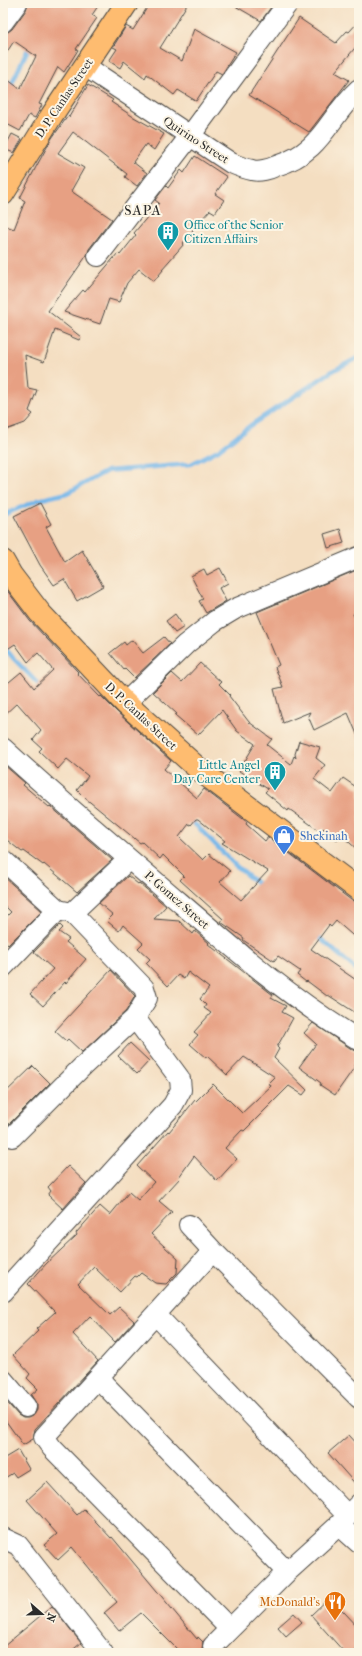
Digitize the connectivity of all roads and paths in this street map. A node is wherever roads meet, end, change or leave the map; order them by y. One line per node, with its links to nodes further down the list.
1 (17, 3): 4 (street)
2 (127, 3): 5 (main road, D. P. Canlas Street)
3 (288, 3): 7 (street)
4 (3, 22)
5 (85, 66): 7 (street, Quirino Street); 8 (main road, D. P. Canlas Street)
6 (359, 90): 7 (street, Quirino Street)
7 (190, 136): 9 (street)
8 (3, 194)
9 (98, 256)
10 (359, 556): 12 (street)
11 (3, 561): 12 (main road, D. P. Canlas Street)
12 (125, 703): 16 (main road, D. P. Canlas Street)
13 (3, 748): 14 (street, P. Gomez Street)
14 (129, 859): 17 (street); 20 (street, P. Gomez Street)
15 (3, 860): 17 (street)
16 (359, 890)
17 (65, 912): 18 (street); 19 (street)
18 (3, 967)
19 (135, 1018): 21 (street); 24 (street)
20 (359, 1040)
21 (12, 1137)
22 (189, 1225): 23 (street)
23 (213, 1251): 25 (street); 28 (street)
24 (3, 1292)
25 (156, 1315): 26 (street); 30 (street)
26 (98, 1378): 33 (street); 34 (street)
27 (3, 1380): 29 (street)
28 (359, 1398)
29 (26, 1407)
30 (351, 1514): 32 (street); 33 (street)
31 (3, 1538): 36 (street)
32 (359, 1543)
33 (287, 1572): 34 (street)
34 (230, 1629): 35 (street)
35 (213, 1646)
36 (103, 1653)

